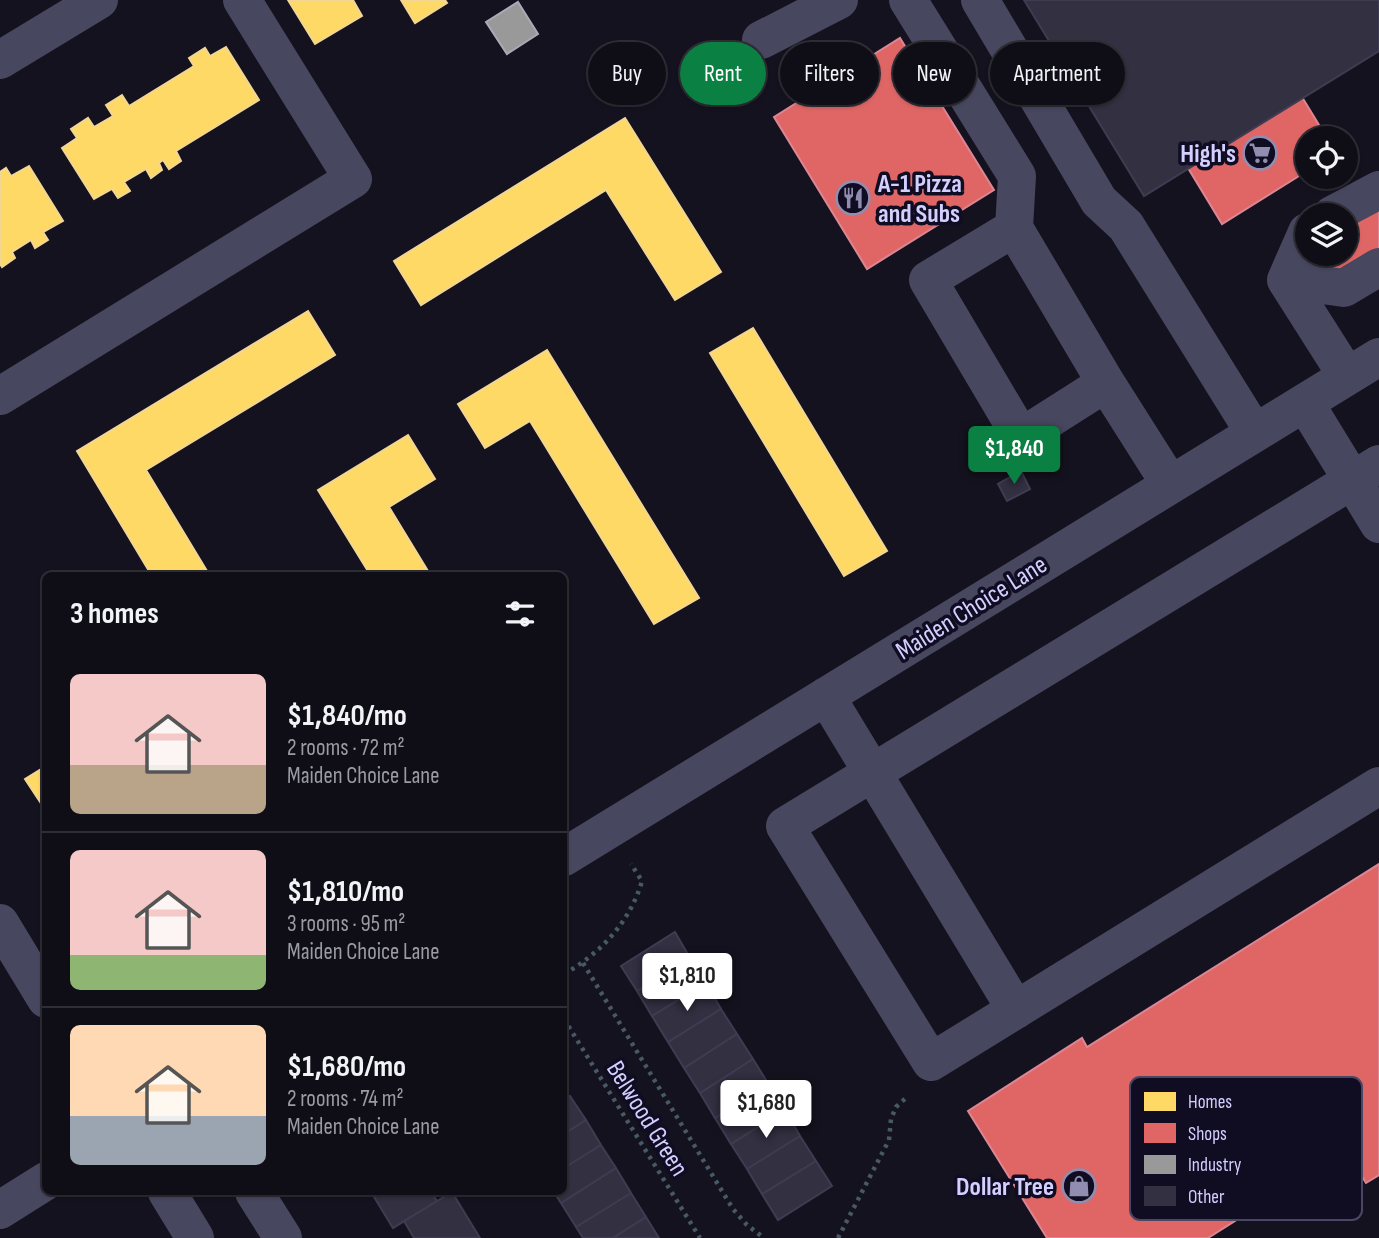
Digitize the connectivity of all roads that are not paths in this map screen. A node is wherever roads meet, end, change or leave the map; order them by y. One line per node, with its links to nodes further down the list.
1 (99, 0): 7 (street)
2 (242, 0): 17 (street)
3 (839, 0): 6 (street)
4 (908, 0): 10 (street)
5 (980, 0): 19 (street)
6 (761, 40)
7 (0, 60)
8 (1379, 190): 9 (street)
9 (1355, 203)
10 (1014, 228): 16 (street); 16 (street)
11 (1295, 259): 13 (street)
12 (1379, 267): 13 (street)
13 (1286, 280): 15 (street)
14 (1379, 357): 15 (street, Maiden Choice Lane)
15 (1347, 376): 18 (street, Maiden Choice Lane)
16 (1106, 383): 21 (street)
17 (0, 396)
18 (1306, 403): 19 (street, Maiden Choice Lane); 20 (street)
19 (1254, 432): 21 (street, Maiden Choice Lane)
20 (1366, 472): 22 (street); 24 (street)
21 (1170, 484): 23 (street, Maiden Choice Lane)
22 (1379, 524)
23 (826, 696): 24 (street); 26 (street, Maiden Choice Lane)
24 (872, 773): 29 (street); 29 (street)
25 (1379, 786): 29 (street)
26 (567, 855)
27 (0, 923): 28 (street)
28 (42, 992)
29 (1016, 1010)
30 (42, 1184): 33 (street)
31 (169, 1195): 34 (street)
32 (256, 1195): 35 (street)
33 (0, 1210)
34 (195, 1238)
35 (284, 1238)

